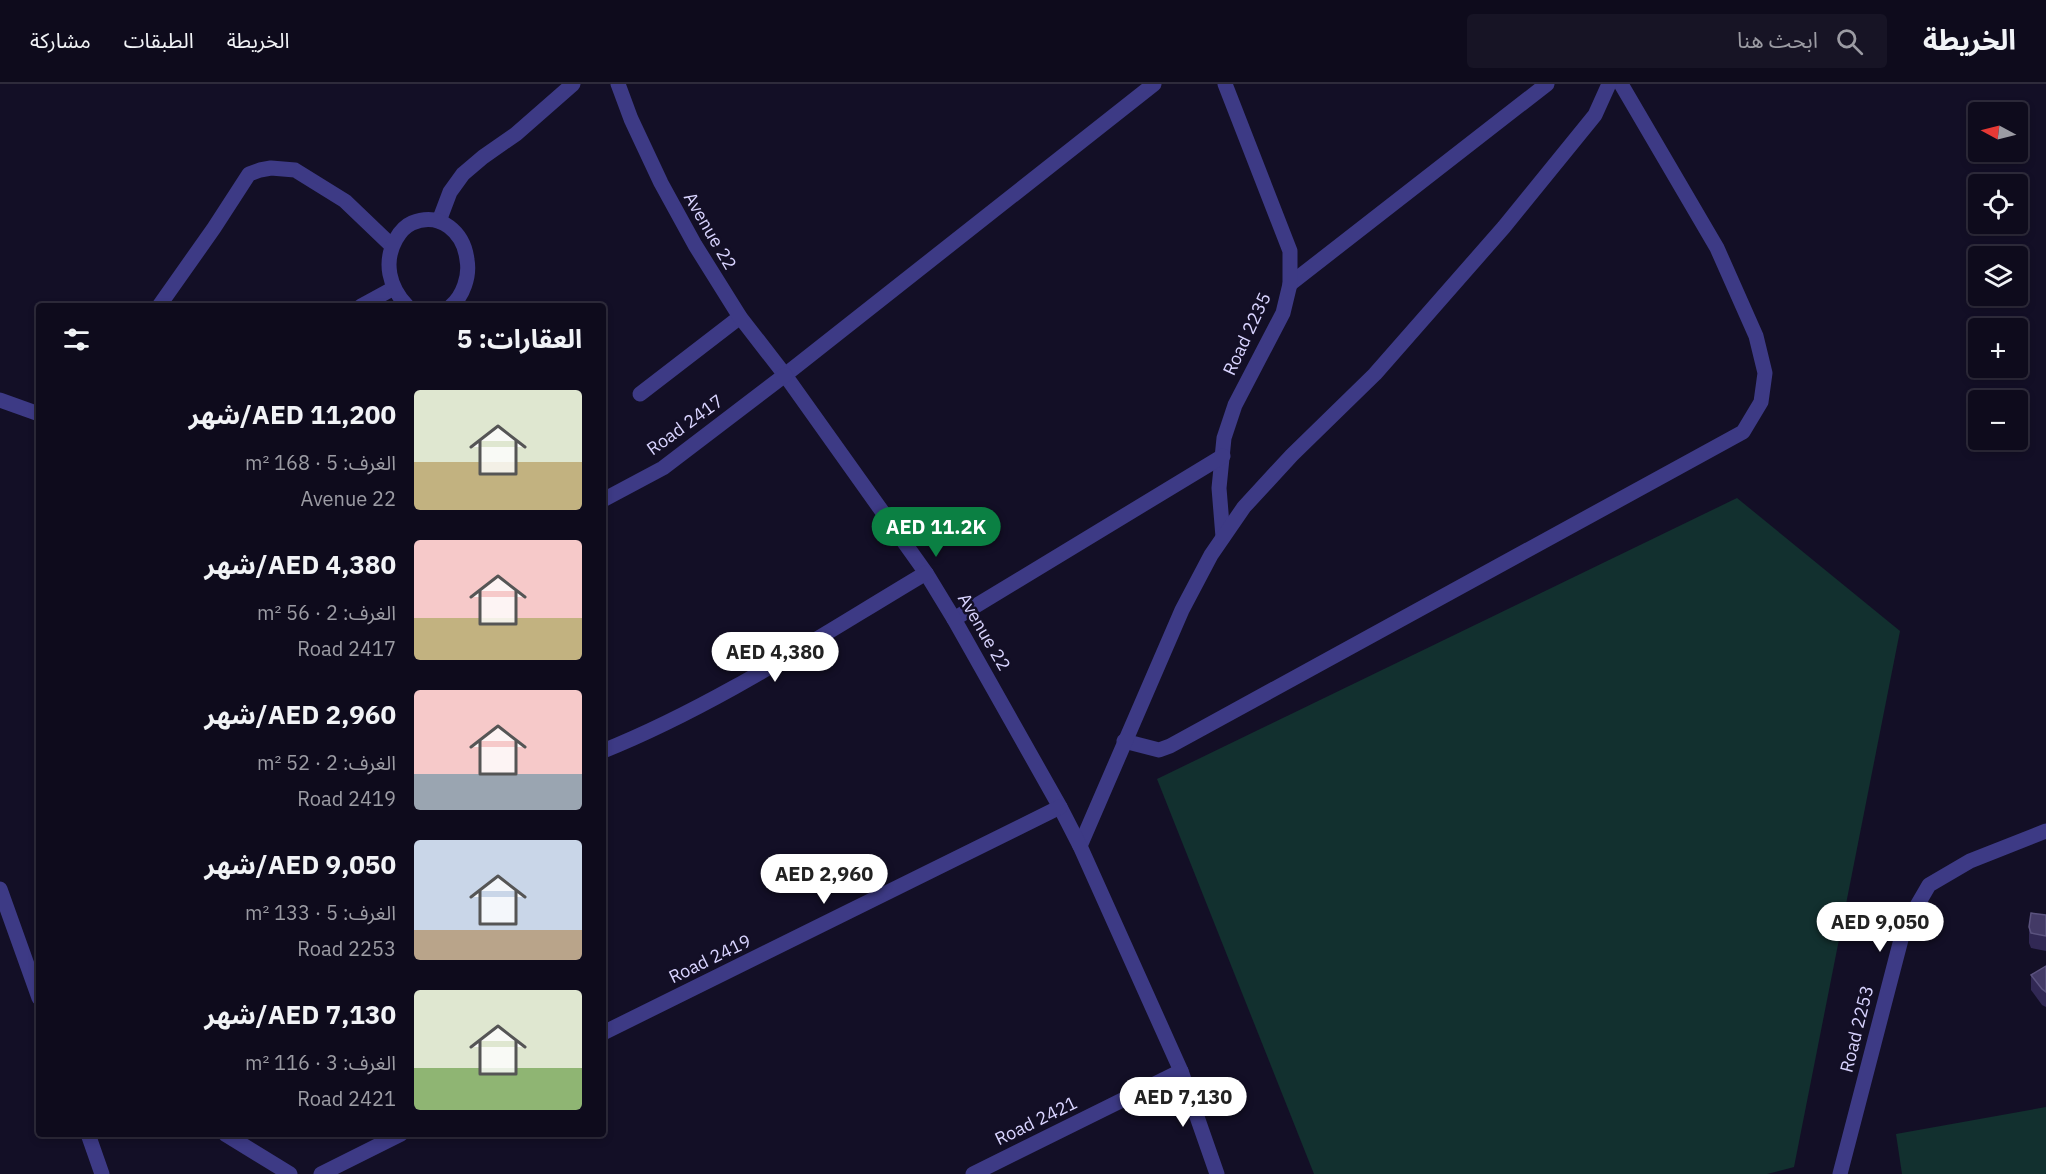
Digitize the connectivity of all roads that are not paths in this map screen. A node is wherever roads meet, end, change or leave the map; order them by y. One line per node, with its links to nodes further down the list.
1 (573, 84): 8 (street)
2 (618, 84): 16 (street, Avenue 22)
3 (1154, 84): 17 (street)
4 (1225, 84): 10 (street, Road 2235)
5 (1547, 84): 10 (street)
6 (1609, 84): 23 (street)
7 (1621, 84): 26 (street)
8 (439, 221): 9 (street); 15 (street)
9 (393, 246): 11 (street); 12 (street)
10 (1290, 284): 21 (street, Road 2235)
11 (394, 288): 13 (street); 14 (street)
12 (161, 303)
13 (366, 303)
14 (405, 303)
15 (454, 303)
16 (740, 317): 17 (street, Avenue 22); 18 (street)
17 (785, 375): 22 (street, Road 2417); 24 (street, Avenue 22)
18 (640, 394)
19 (0, 400): 20 (street)
20 (36, 413)
21 (1223, 456): 23 (street, Road 2235); 25 (street)
22 (606, 498)
23 (1223, 537): 26 (street)
24 (926, 573): 25 (street, Avenue 22); 27 (street)
25 (954, 619): 28 (street, Avenue 22)
26 (1124, 741): 30 (street)
27 (606, 750)
28 (1060, 807): 30 (street, Avenue 22); 33 (street, Road 2419)
29 (2046, 831): 43 (street, Road 2253)
30 (1080, 846): 34 (street, Avenue 22)
31 (0, 889): 32 (street)
32 (36, 990)
33 (606, 1033)
34 (1180, 1071): 41 (street, Road 2421); 42 (street, Avenue 22)
35 (89, 1137): 38 (street)
36 (230, 1137): 39 (street)
37 (395, 1137): 40 (street)
38 (102, 1174)
39 (290, 1174)
40 (321, 1174)
41 (973, 1174)
42 (1218, 1174)
43 (1840, 1174)

